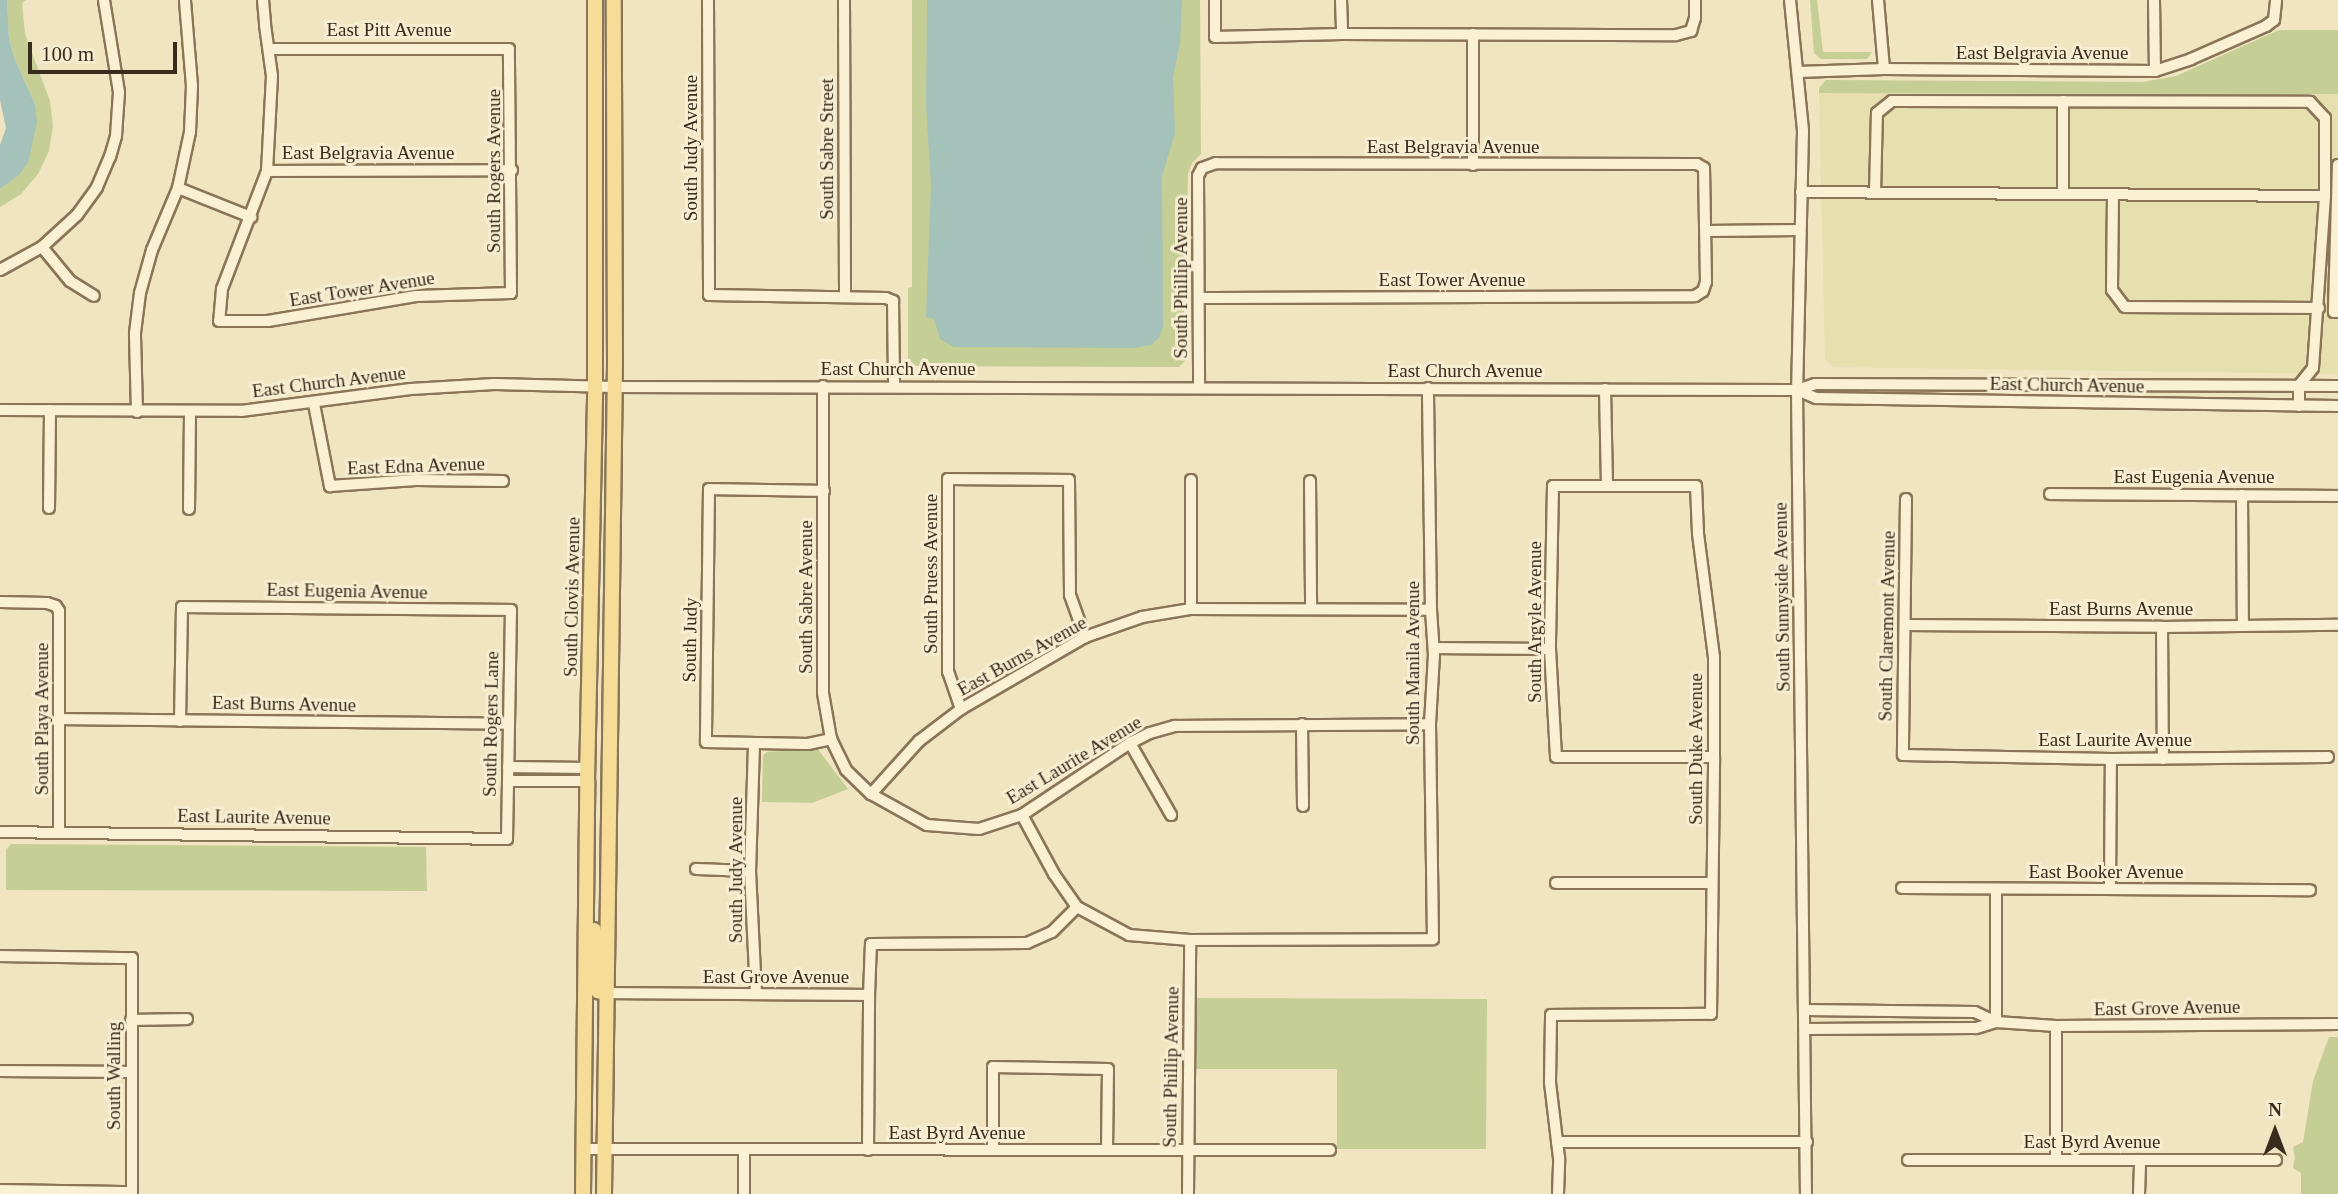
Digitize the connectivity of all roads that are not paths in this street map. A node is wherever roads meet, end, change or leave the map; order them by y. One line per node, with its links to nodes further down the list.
1 (104, 0): 38 (street)
2 (185, 0): 28 (street)
3 (264, 0): 18 (street)
4 (596, 0): 49 (main road, South Clovis Avenue)
5 (614, 0): 50 (main road, South Clovis Avenue)
6 (708, 0): 42 (street, South Judy Avenue)
7 (844, 0): 42 (street, South Sabre Street)
8 (1215, 0): 15 (street)
9 (1341, 0): 15 (street)
10 (1695, 0): 16 (street)
11 (1790, 0): 21 (street, South Sunnyside Avenue)
12 (1878, 0): 19 (street)
13 (2154, 0): 20 (street)
14 (2276, 0): 20 (street, East Belgravia Avenue)
15 (1342, 34): 16 (street)
16 (1473, 34): 23 (street)
17 (509, 49): 18 (street, East Pitt Avenue); 26 (street, South Rogers Avenue)
18 (269, 50): 27 (street)
19 (1884, 69): 20 (street, East Belgravia Avenue); 21 (street, East Belgravia Avenue)
20 (2155, 71)
21 (1798, 72): 29 (street, South Sunnyside Avenue)
22 (2063, 101): 30 (street); 31 (street); 33 (street)
23 (1473, 164): 25 (street, East Belgravia Avenue); 37 (street, East Belgravia Avenue)
24 (2338, 165): 34 (street)
25 (1202, 168): 43 (street, South Phillip Avenue)
26 (512, 170): 27 (street, East Belgravia Avenue); 40 (street, South Rogers Avenue)
27 (267, 171): 35 (street)
28 (178, 188): 35 (street); 61 (street)
29 (1801, 192): 30 (street); 36 (street, South Sunnyside Avenue)
30 (1875, 192): 31 (street)
31 (2063, 193): 32 (street)
32 (2113, 194): 33 (street); 44 (street)
33 (2325, 195): 44 (street)
34 (2337, 206): 45 (street)
35 (251, 217): 40 (street, East Tower Avenue)
36 (1800, 229): 37 (street); 55 (street, South Sunnyside Avenue)
37 (1706, 231): 43 (street, East Tower Avenue)
38 (42, 247): 39 (street); 41 (street)
39 (0, 270)
40 (511, 293)
41 (94, 296)
42 (845, 297): 51 (street)
43 (1199, 298): 52 (street, South Phillip Avenue)
44 (2319, 308): 47 (street)
45 (2336, 312)
46 (823, 386): 50 (street, East Church Avenue); 51 (street, East Church Avenue); 67 (street, South Sabre Avenue)
47 (2299, 386): 48 (street, East Church Avenue); 55 (street, East Church Avenue); 57 (street)
48 (2338, 386)
49 (595, 387): 50 (street, East Church Avenue); 56 (street, East Church Avenue); 101 (main road, South Clovis Avenue)
50 (614, 387): 122 (main road, South Clovis Avenue)
51 (894, 387): 52 (street, East Church Avenue)
52 (1199, 387): 53 (street, East Church Avenue)
53 (1428, 388): 54 (street, East Church Avenue); 78 (street, South Manila Avenue)
54 (1605, 389): 55 (street, East Church Avenue); 66 (street)
55 (1797, 390): 57 (street, East Church Avenue); 125 (street, South Sunnyside Avenue)
56 (314, 404): 62 (street, East Church Avenue); 64 (street, East Edna Avenue)
57 (2299, 405): 58 (street, East Church Avenue)
58 (2338, 406)
59 (0, 410): 60 (street, East Church Avenue)
60 (50, 410): 61 (street, East Church Avenue); 72 (street)
61 (137, 411): 62 (street, East Church Avenue)
62 (190, 412): 73 (street)
63 (1191, 480): 76 (street)
64 (503, 481)
65 (1310, 481): 75 (street)
66 (1607, 486): 85 (street, South Argyle Avenue); 96 (street, South Duke Avenue)
67 (824, 491): 92 (street, South Sabre Avenue); 94 (street, South Judy)
68 (2050, 494): 69 (street, East Eugenia Avenue)
69 (2242, 495): 70 (street, East Eugenia Avenue); 81 (street)
70 (2338, 496)
71 (1906, 499): 79 (street, South Claremont Avenue)
72 (49, 508)
73 (189, 509)
74 (0, 602): 87 (street, South Playa Avenue)
75 (1311, 608): 76 (street, East Burns Avenue); 78 (street, East Burns Avenue)
76 (1191, 609): 83 (street, East Burns Avenue)
77 (511, 610): 88 (street, East Eugenia Avenue); 89 (street, South Rogers Lane)
78 (1431, 610): 84 (street, South Manila Avenue)
79 (1905, 625): 82 (street, East Burns Avenue); 95 (street, South Claremont Avenue)
80 (2338, 625): 81 (street, East Burns Avenue)
81 (2243, 626): 82 (street, East Burns Avenue)
82 (2162, 628): 99 (street)
83 (1085, 637): 86 (street, East Burns Avenue); 86 (street, South Pruess Avenue)
84 (1434, 648): 85 (street); 91 (street, South Manila Avenue)
85 (1550, 649): 96 (street, South Argyle Avenue)
86 (961, 709): 103 (street, East Burns Avenue)
87 (59, 719): 88 (street, East Burns Avenue); 108 (street, South Playa Avenue)
88 (180, 721): 89 (street, East Burns Avenue)
89 (509, 724): 100 (street, South Rogers Lane)
90 (1302, 724): 91 (street, East Laurite Avenue); 93 (street, East Laurite Avenue); 104 (street)
91 (1430, 724): 120 (street, South Manila Avenue)
92 (831, 739): 94 (street); 103 (street, South Sabre Avenue)
93 (1130, 743): 105 (street, East Laurite Avenue); 106 (street)
94 (754, 745): 111 (street, South Judy Avenue)
95 (1903, 755): 98 (street, East Laurite Avenue)
96 (1714, 757): 113 (street, South Duke Avenue)
97 (2328, 757): 99 (street, East Laurite Avenue)
98 (2110, 759): 99 (street, East Laurite Avenue); 116 (street)
99 (2163, 759)
100 (508, 767): 101 (street); 102 (street, South Rogers Lane)
101 (587, 775): 102 (street); 118 (main road, South Clovis Avenue)
102 (508, 782): 109 (street, South Rogers Lane)
103 (871, 794): 105 (street, East Laurite Avenue)
104 (1303, 806)
105 (1022, 815): 119 (street)
106 (1171, 815)
107 (0, 832): 108 (street, East Laurite Avenue)
108 (59, 832): 109 (street, East Laurite Avenue)
109 (508, 839)
110 (696, 869): 111 (street)
111 (750, 871): 123 (street, South Judy Avenue)
112 (1556, 883): 113 (street)
113 (1712, 883): 134 (street, South Duke Avenue)
114 (1902, 888): 115 (street, East Booker Avenue)
115 (1996, 889): 116 (street, East Booker Avenue); 128 (street)
116 (2110, 889): 117 (street, East Booker Avenue)
117 (2310, 890)
118 (585, 901): 122 (main road); 136 (main road, South Clovis Avenue)
119 (1077, 907): 120 (street); 124 (street, East Grove Avenue)
120 (1190, 940): 143 (street, South Phillip Avenue)
121 (0, 956): 127 (street, South Walling)
122 (605, 993): 123 (street, East Grove Avenue); 137 (main road, South Clovis Avenue)
123 (755, 995): 124 (street, East Grove Avenue)
124 (869, 995): 139 (street)
125 (1805, 1010): 128 (street, East Grove Avenue); 131 (street, South Sunnyside Avenue)
126 (187, 1019): 127 (street)
127 (131, 1020): 133 (street, South Walling)
128 (1996, 1023): 130 (street, East Grove Avenue); 131 (street, East Grove Avenue)
129 (2338, 1024): 130 (street, East Grove Avenue)
130 (2056, 1026): 145 (street)
131 (1805, 1029): 135 (street, South Sunnyside Avenue)
132 (0, 1071): 133 (street)
133 (132, 1072): 149 (street, South Walling)
134 (1557, 1142): 135 (street); 154 (street)
135 (1807, 1142): 155 (street, South Sunnyside Avenue)
136 (583, 1149): 137 (street, East Byrd Avenue); 150 (main road, South Clovis Avenue)
137 (604, 1149): 138 (street, East Byrd Avenue); 151 (main road, South Clovis Avenue)
138 (744, 1150): 139 (street, East Byrd Avenue); 152 (street)
139 (868, 1150): 140 (street, East Byrd Avenue)
140 (993, 1150): 141 (street, East Byrd Avenue); 141 (street)
141 (1107, 1150): 143 (street, East Byrd Avenue)
142 (1330, 1150): 143 (street, East Byrd Avenue)
143 (1187, 1151): 153 (street, South Phillip Avenue)
144 (1908, 1160): 145 (street, East Byrd Avenue)
145 (2056, 1160): 146 (street, East Byrd Avenue)
146 (2140, 1160): 147 (street, East Byrd Avenue); 156 (street)
147 (2276, 1160)
148 (0, 1190): 149 (street)
149 (132, 1193)
150 (583, 1194)
151 (604, 1194)
152 (744, 1194)
153 (1188, 1194)
154 (1558, 1194)
155 (1806, 1194)
156 (2139, 1194)

